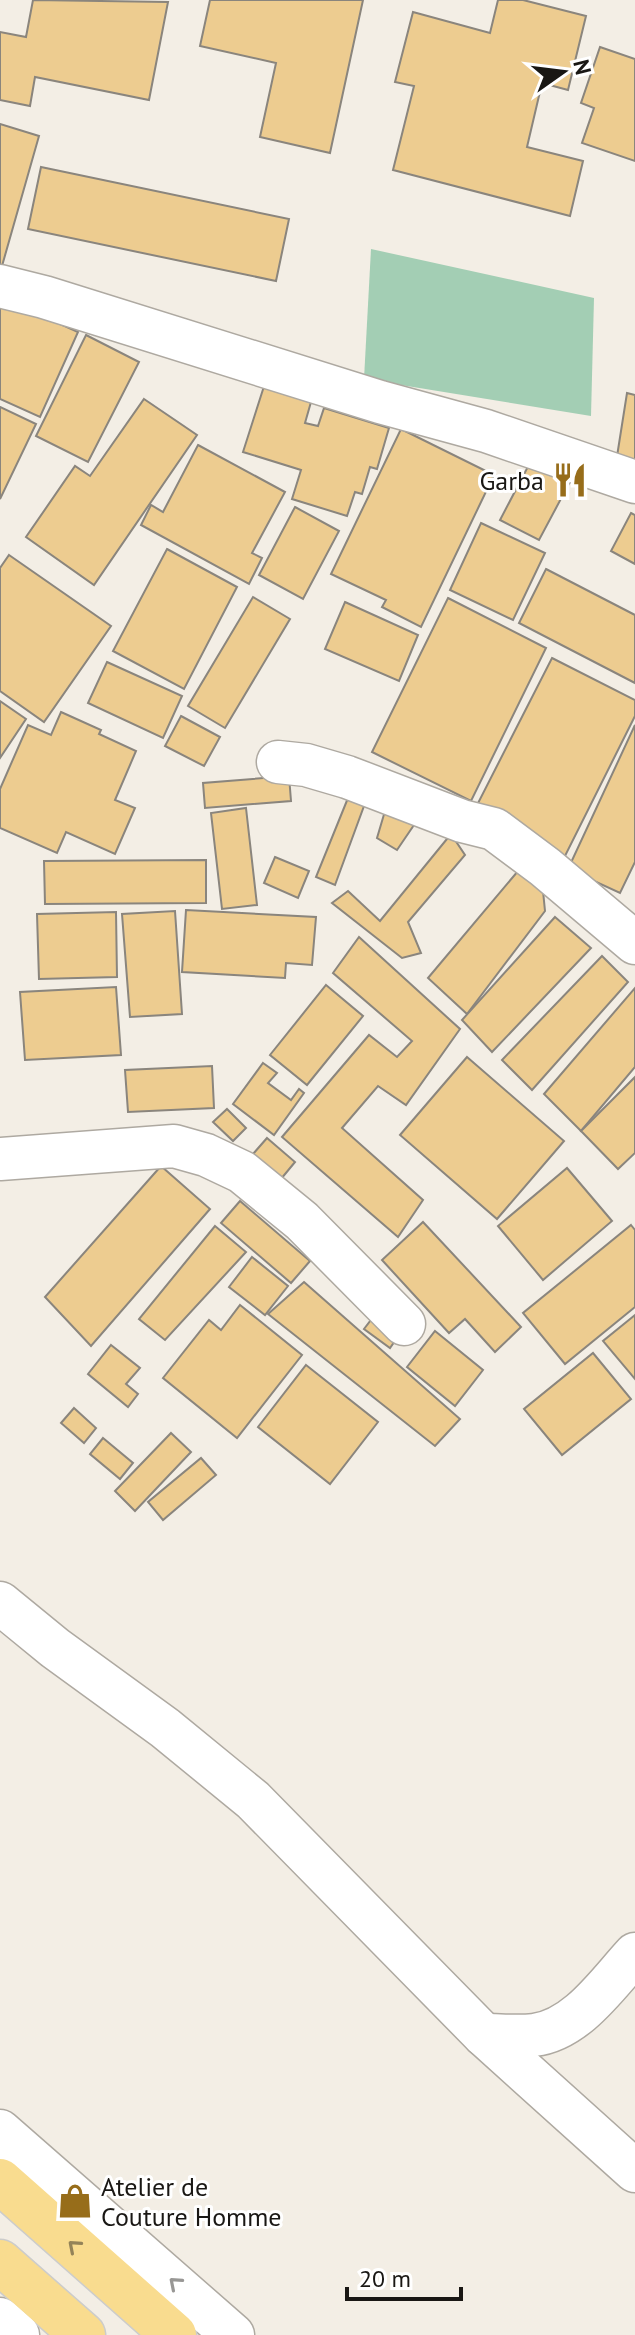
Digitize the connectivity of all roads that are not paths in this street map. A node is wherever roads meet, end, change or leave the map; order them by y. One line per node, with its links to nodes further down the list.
1 (0, 286): 2 (street)
2 (635, 482)
3 (278, 762): 4 (street)
4 (635, 943)
5 (0, 1159): 6 (street)
6 (404, 1324)
7 (0, 1603): 9 (street)
8 (635, 1954): 9 (street)
9 (484, 2035): 11 (street)
10 (0, 2131): 18 (street, one-way to 10)
11 (635, 2171)
12 (0, 2181): 17 (main road, one-way to 12)
13 (0, 2262): 16 (main road)
14 (0, 2319): 15 (street)
15 (18, 2335)
16 (83, 2335)
17 (174, 2335)
18 (233, 2335)

